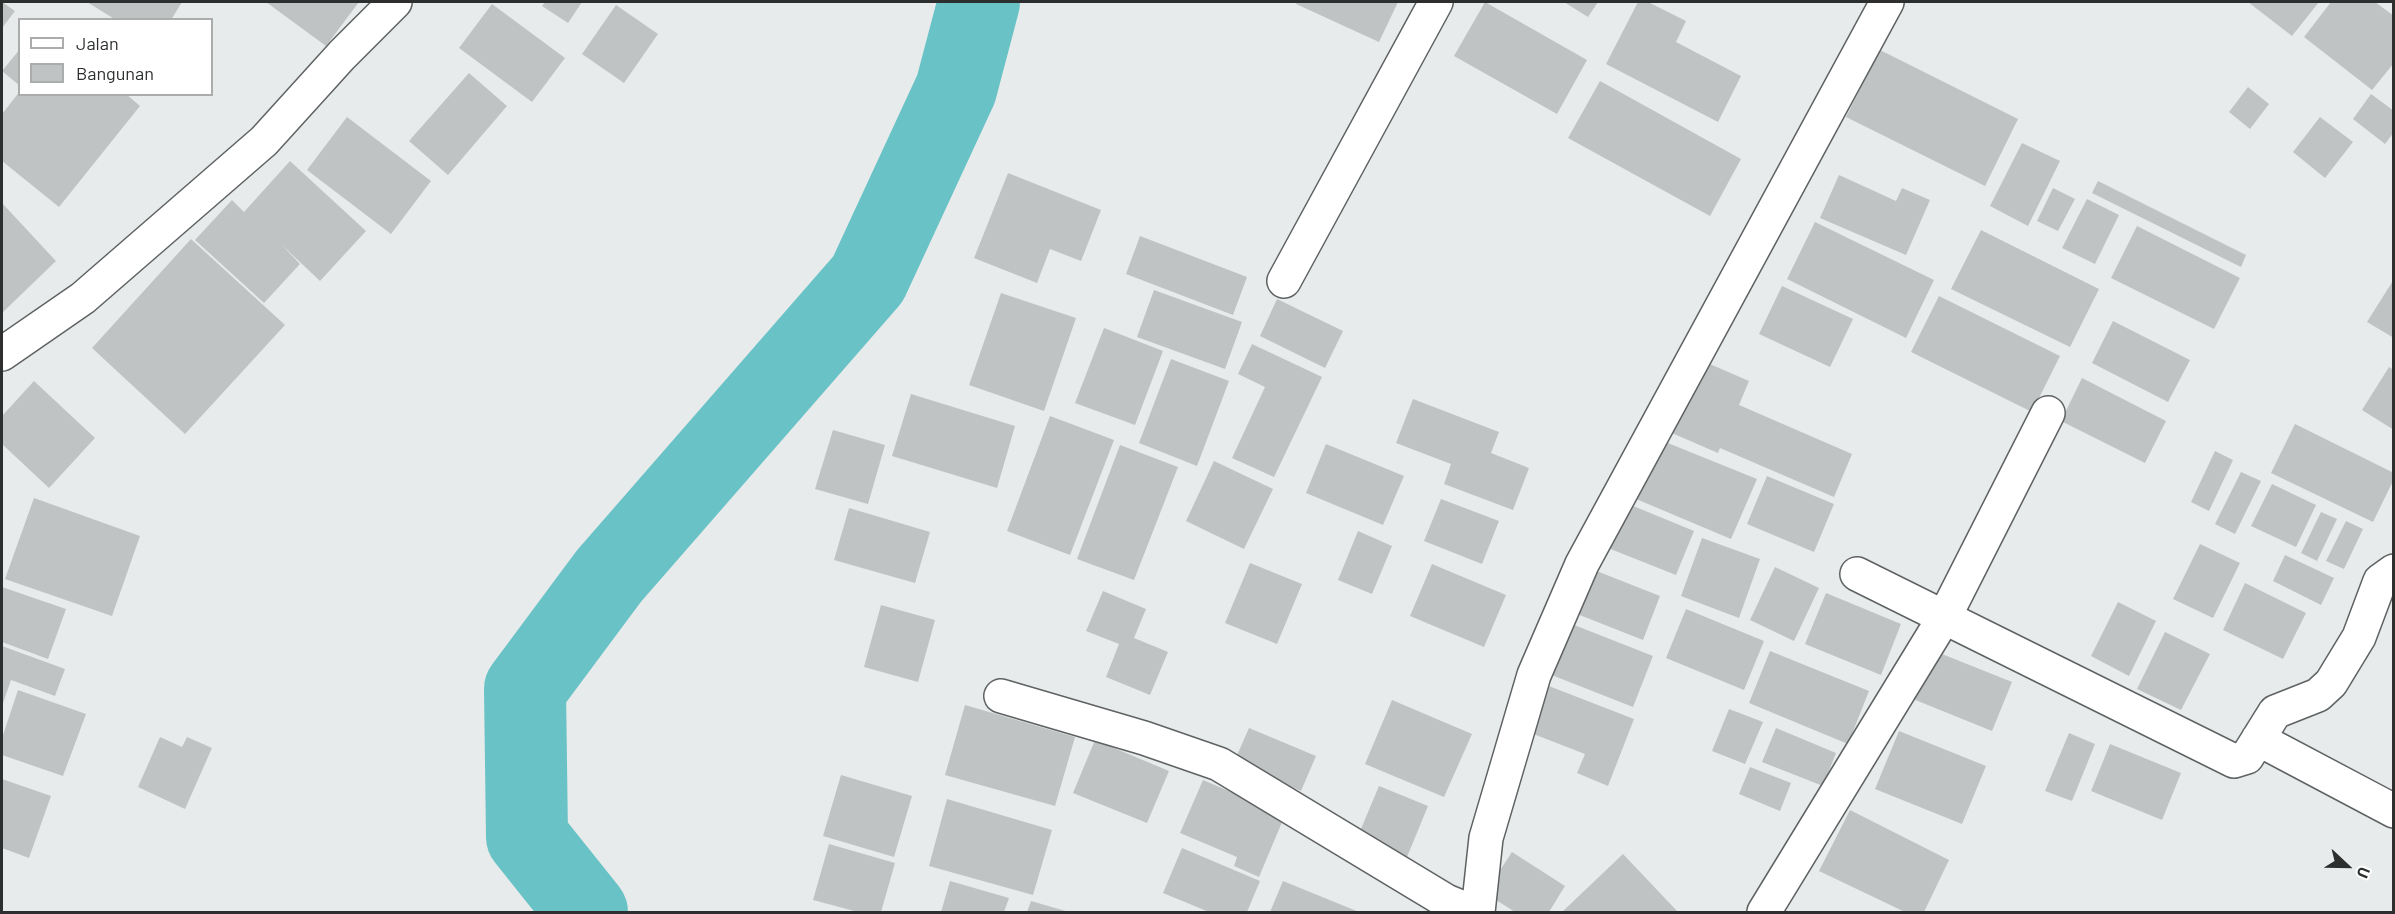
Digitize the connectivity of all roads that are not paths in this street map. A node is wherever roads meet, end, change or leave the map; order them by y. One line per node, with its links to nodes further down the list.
1 (395, 2): 5 (street)
2 (1436, 2): 4 (street)
3 (1887, 2): 14 (street)
4 (1284, 282)
5 (2, 354)
6 (2048, 413): 9 (street)
7 (2394, 571): 11 (street)
8 (1857, 574): 9 (street)
9 (1945, 616): 11 (street); 15 (street)
10 (1001, 696): 13 (street)
11 (2258, 739): 12 (street)
12 (2394, 812)
13 (1473, 912)
14 (1478, 912)
15 (1764, 912)

